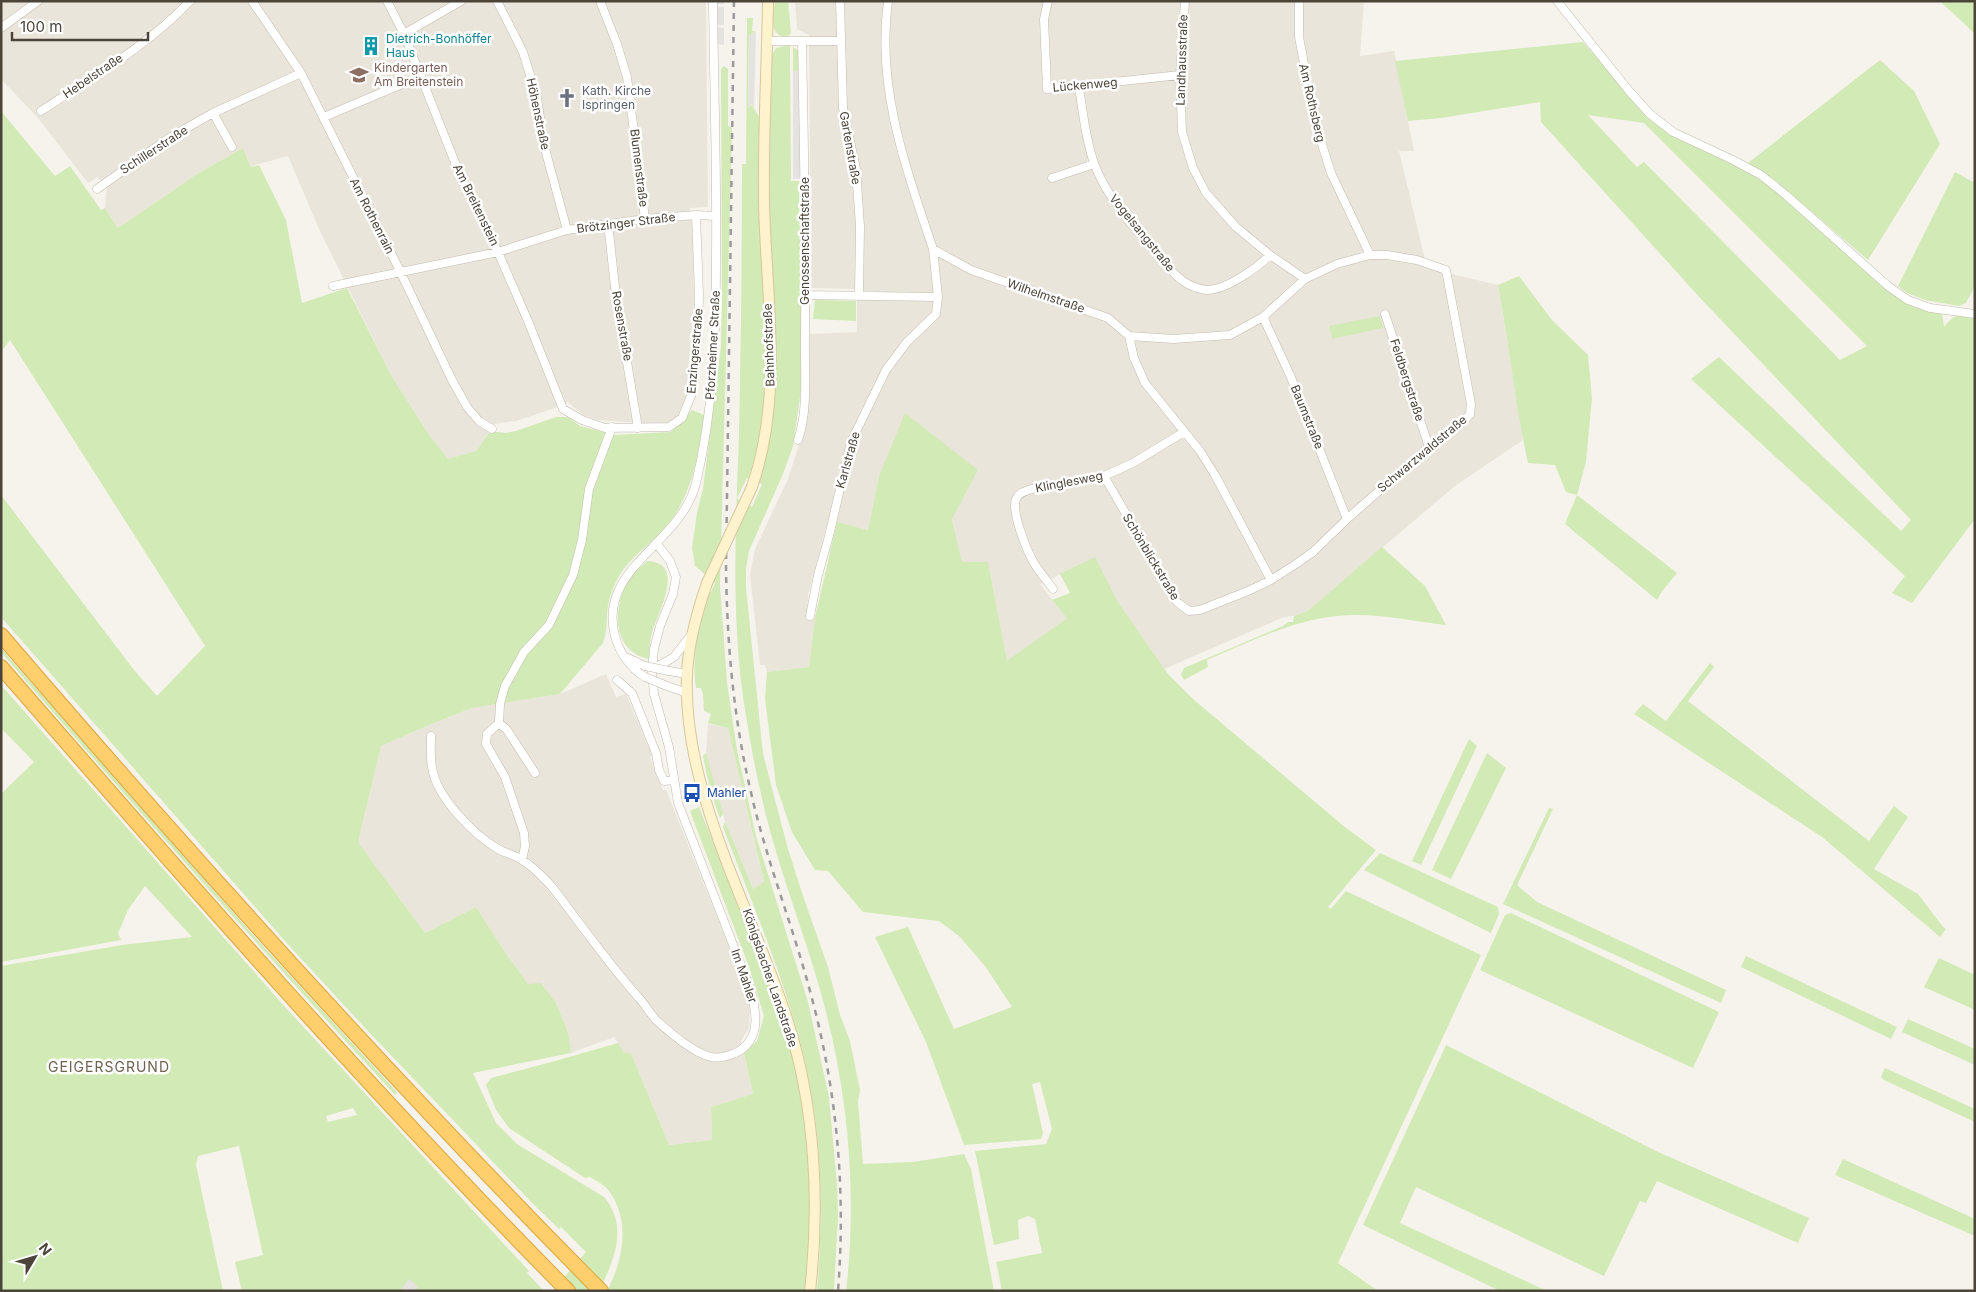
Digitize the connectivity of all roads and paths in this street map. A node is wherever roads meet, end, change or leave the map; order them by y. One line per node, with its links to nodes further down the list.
1 (38, 1): 16 (street)
2 (190, 1): 25 (street, Hebelstraße)
3 (252, 1): 21 (street, Am Rothenrain)
4 (387, 1): 17 (street, Am Breitenstein)
5 (461, 1): 17 (street)
6 (497, 1): 36 (street, Höhenstraße)
7 (600, 1): 34 (street, Blumenstraße)
8 (712, 1): 33 (street, Pforzheimer Straße)
9 (768, 1): 18 (main road, Bahnhofstraße)
10 (840, 1): 19 (street, Gartenstraße)
11 (888, 1): 37 (street)
12 (1048, 1): 24 (street, Lückenweg)
13 (1185, 1): 22 (street, Landhausstraße)
14 (1299, 1): 40 (street, Am Rothsberg)
15 (1557, 1): 48 (street)
16 (1, 28)
17 (404, 34): 23 (street, Am Breitenstein)
18 (767, 41): 20 (street); 64 (main road, Bahnhofstraße, bridge)
19 (841, 41): 20 (street); 45 (street, Gartenstraße)
20 (802, 42): 44 (street, Genossenschaftstraße)
21 (301, 73): 26 (street, Schillerstraße); 27 (street, Am Rothenrain)
22 (1180, 75): 24 (street, Lückenweg); 39 (street, Landhausstraße)
23 (422, 76): 27 (street); 38 (street, Am Breitenstein)
24 (1078, 87): 29 (street, Vogelsangstraße)
25 (41, 111)
26 (213, 114): 28 (street); 31 (street, Schillerstraße)
27 (324, 117): 41 (street, Am Rothenrain)
28 (232, 147)
29 (1094, 164): 30 (street); 39 (street, Vogelsangstraße)
30 (1052, 178)
31 (97, 189)
32 (696, 215): 33 (street, Brötzinger Straße); 34 (street, Brötzinger Straße); 53 (street, Enzingerstraße)
33 (716, 216): 60 (street, Pforzheimer Straße)
34 (645, 219): 35 (street, Brötzinger Straße)
35 (608, 223): 36 (street, Brötzinger Straße); 53 (street, Rosenstraße)
36 (567, 230): 38 (street, Brötzinger Straße)
37 (933, 249): 46 (street, Karlstraße); 50 (street, Wilhelmstraße)
38 (498, 252): 41 (street, Brötzinger Straße); 51 (street, Am Breitenstein)
39 (1270, 255): 42 (street, Landhausstraße)
40 (1370, 255): 42 (street); 57 (street, Schwarzwaldstraße)
41 (400, 271): 43 (street, Brötzinger Straße); 54 (street, Am Rothenrain)
42 (1305, 279): 49 (street)
43 (334, 286)
44 (806, 295): 45 (street); 56 (street, Genossenschaftstraße)
45 (859, 296): 46 (street)
46 (938, 297): 63 (street, Karlstraße)
47 (1385, 314): 57 (street, Feldbergstraße)
48 (1975, 314)
49 (1263, 317): 50 (street); 59 (street, Baumstraße)
50 (1129, 336): 55 (street)
51 (563, 409): 52 (street, Enzingerstraße)
52 (612, 428): 53 (street, Enzingerstraße); 72 (street)
53 (638, 428)
54 (492, 429)
55 (1184, 432): 58 (street, Klinglesweg); 61 (street)
56 (798, 440)
57 (1429, 447): 59 (street, Schwarzwaldstraße)
58 (1104, 476): 61 (street, Schönblickstraße); 62 (street, Klinglesweg)
59 (1347, 518): 61 (street, Schwarzwaldstraße)
60 (657, 544): 66 (street, Pforzheimer Straße); 75 (street, Im Mahler)
61 (1271, 580)
62 (1053, 588)
63 (810, 616)
64 (692, 634): 68 (street); 69 (main road, Bahnhofstraße)
65 (1, 635): 78 (highway)
66 (625, 657): 68 (street, bridge); 71 (street, Pforzheimer Straße, bridge)
67 (1, 667): 77 (highway)
68 (655, 668): 69 (street, bridge)
69 (687, 674): 71 (main road, Königsbacher Landstraße)
70 (617, 680): 75 (street)
71 (687, 693): 79 (main road, Königsbacher Landstraße)
72 (499, 723): 74 (street); 76 (street)
73 (431, 736): 76 (street, Im Mahler)
74 (535, 773)
75 (674, 780): 76 (street, Im Mahler)
76 (522, 860)
77 (568, 1291)
78 (600, 1291)
79 (810, 1291)

